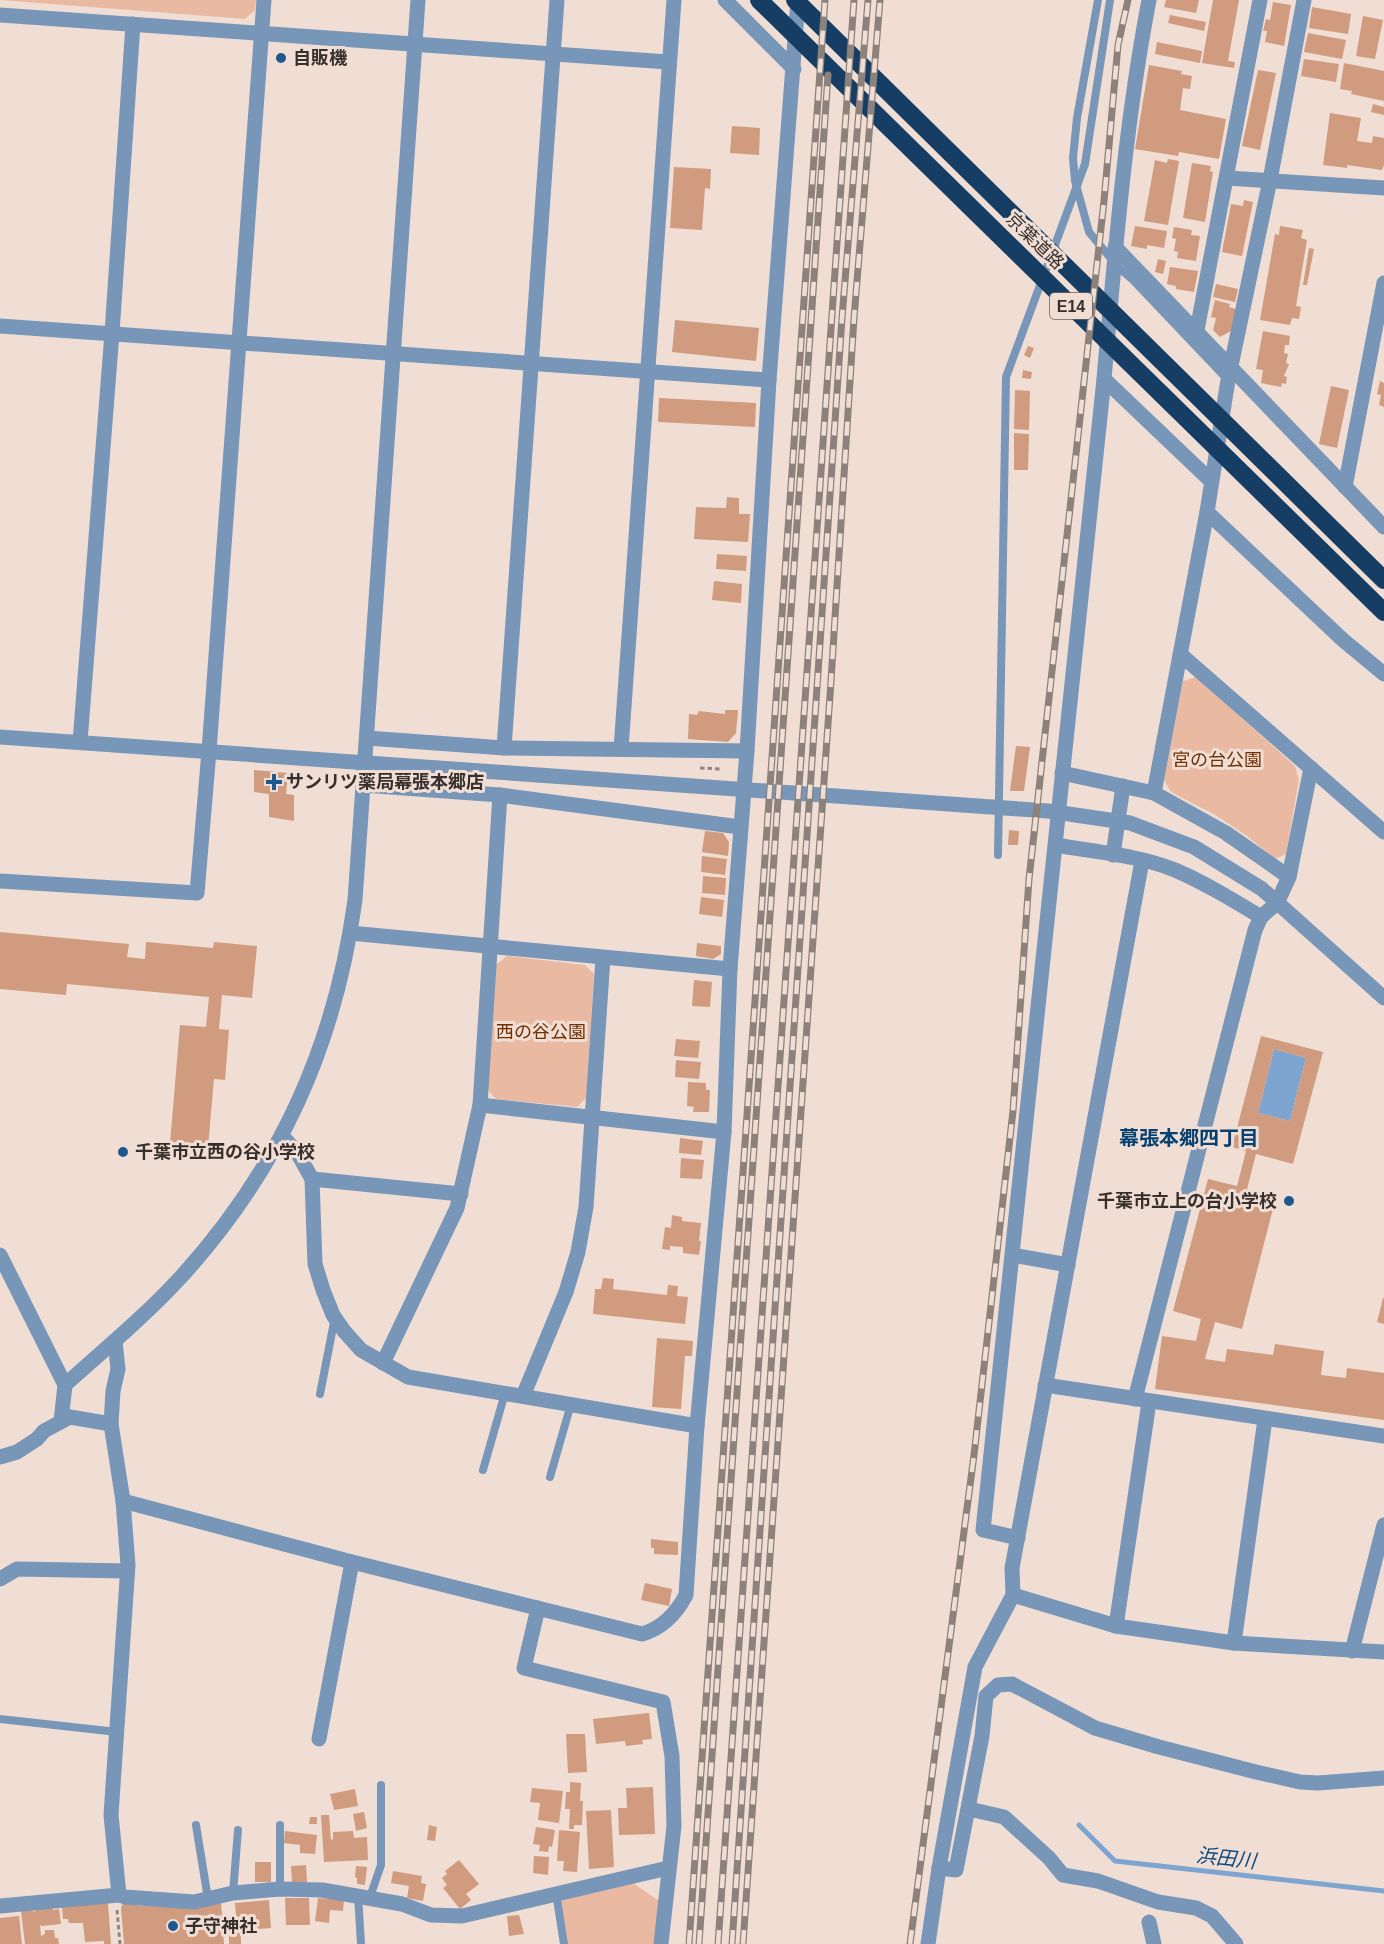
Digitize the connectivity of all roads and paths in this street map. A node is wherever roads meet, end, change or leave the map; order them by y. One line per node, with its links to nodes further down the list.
1 (264, 0): 15 (street)
2 (418, 0): 16 (street)
3 (557, 0): 17 (street)
4 (674, 0): 18 (street)
5 (725, 0): 19 (street)
6 (759, 0): 41 (highway, 京葉道路 / E14)
7 (796, 0): 19 (street); 40 (highway, 京葉道路 / E14)
8 (1098, 0): 33 (lane)
9 (1110, 0): 61 (lane)
10 (1149, 0): 23 (street)
11 (1260, 0): 20 (street)
12 (1304, 0): 21 (street)
13 (0, 15): 14 (street)
14 (133, 24): 15 (street); 28 (street)
15 (262, 32): 16 (street); 29 (street)
16 (415, 44): 17 (street); 30 (street)
17 (553, 53): 18 (street); 31 (street)
18 (668, 62): 32 (street)
19 (794, 69): 35 (street)
20 (1227, 178): 21 (street); 27 (street)
21 (1270, 180): 22 (street); 33 (street)
22 (1384, 188)
23 (1115, 247): 27 (street); 34 (street)
24 (1384, 283): 25 (street)
25 (1381, 320): 37 (street)
26 (0, 326): 28 (street)
27 (1197, 330): 33 (street)
28 (112, 333): 29 (street); 46 (street)
29 (240, 343): 30 (street); 49 (street)
30 (393, 353): 31 (street); 45 (street)
31 (531, 364): 32 (street); 47 (street)
32 (647, 372): 35 (street); 48 (street)
33 (1229, 373): 36 (street); 37 (street)
34 (1104, 379): 36 (street); 53 (street)
35 (770, 380): 50 (street)
36 (1211, 481): 38 (street)
37 (1345, 487): 39 (street)
38 (1207, 512): 42 (street); 43 (street)
39 (1384, 527)
40 (1384, 580)
41 (1384, 612)
42 (1180, 654): 52 (street); 56 (street)
43 (1384, 674)
44 (0, 737): 46 (street)
45 (367, 738): 47 (street); 51 (street)
46 (80, 742): 49 (street)
47 (504, 748): 48 (street)
48 (621, 749): 50 (street)
49 (209, 751): 51 (street); 65 (street)
50 (747, 751): 58 (street)
51 (365, 762): 54 (street); 66 (street)
52 (1311, 768): 59 (street); 64 (street)
53 (1062, 773): 55 (street); 60 (street)
54 (363, 785): 57 (street); 68 (street)
55 (1123, 786): 56 (street); 62 (street)
56 (1154, 793): 64 (street)
57 (500, 795): 58 (street); 69 (street)
58 (740, 827): 71 (street)
59 (1384, 832)
60 (1056, 845): 62 (street); 80 (street)
61 (998, 855)
62 (1113, 855): 63 (street)
63 (1142, 861): 67 (street); 81 (street)
64 (1288, 877): 66 (street)
65 (0, 881)
66 (1277, 903): 67 (street); 72 (street)
67 (1261, 917): 90 (street)
68 (350, 933): 69 (street); 76 (street)
69 (489, 947): 70 (street); 73 (street)
70 (603, 958): 71 (street); 74 (street)
71 (730, 969): 75 (street)
72 (1384, 998)
73 (480, 1105): 74 (street); 78 (street)
74 (592, 1117): 75 (street); 89 (street)
75 (724, 1132): 95 (street)
76 (282, 1136): 77 (street); 83 (street)
77 (312, 1179): 78 (street); 82 (street)
78 (461, 1194): 84 (street)
79 (0, 1255): 85 (street)
80 (1013, 1255): 81 (street); 102 (street)
81 (1068, 1265): 86 (street)
82 (335, 1317): 84 (street); 88 (lane)
83 (115, 1341): 85 (street); 94 (street)
84 (383, 1363): 87 (street)
85 (65, 1385): 93 (street)
86 (1045, 1385): 90 (street); 102 (street)
87 (505, 1393): 89 (street); 98 (lane)
88 (320, 1394)
89 (524, 1396): 91 (street)
90 (1142, 1401): 92 (street); 108 (street)
91 (571, 1404): 95 (street); 99 (lane)
92 (1265, 1419): 96 (street); 109 (street)
93 (61, 1421): 94 (street); 97 (street)
94 (111, 1424): 100 (street)
95 (697, 1426): 107 (street)
96 (1384, 1436)
97 (0, 1457)
98 (483, 1470)
99 (549, 1477)
100 (123, 1501): 103 (street); 104 (street)
101 (1384, 1525): 110 (street)
102 (1017, 1538): 106 (street)
103 (352, 1562): 107 (street); 114 (street)
104 (128, 1571): 105 (street); 113 (street)
105 (0, 1579)
106 (1013, 1595): 108 (street); 122 (street)
107 (538, 1608): 121 (street)
108 (1116, 1626): 109 (street)
109 (1234, 1642): 110 (street)
110 (1352, 1651): 111 (street)
111 (1384, 1652)
112 (0, 1719): 113 (lane)
113 (117, 1732): 126 (street)
114 (318, 1739)
115 (1384, 1778): 117 (street)
116 (381, 1785): 127 (lane)
117 (969, 1809): 122 (street); 137 (street)
118 (196, 1825): 128 (lane)
119 (280, 1825): 123 (lane)
120 (238, 1830): 124 (lane)
121 (668, 1868): 125 (street); 134 (street)
122 (939, 1868): 135 (street)
123 (280, 1889): 124 (street); 127 (street)
124 (233, 1893): 128 (street)
125 (556, 1893): 127 (street); 133 (lane)
126 (118, 1895): 128 (street); 129 (street); 131 (path)
127 (364, 1896): 132 (lane)
128 (208, 1899)
129 (0, 1906)
130 (1149, 1922): 136 (street)
131 (120, 1944)
132 (361, 1944)
133 (564, 1944)
134 (661, 1944)
135 (928, 1944)
136 (1154, 1944)
137 (1236, 1944)

